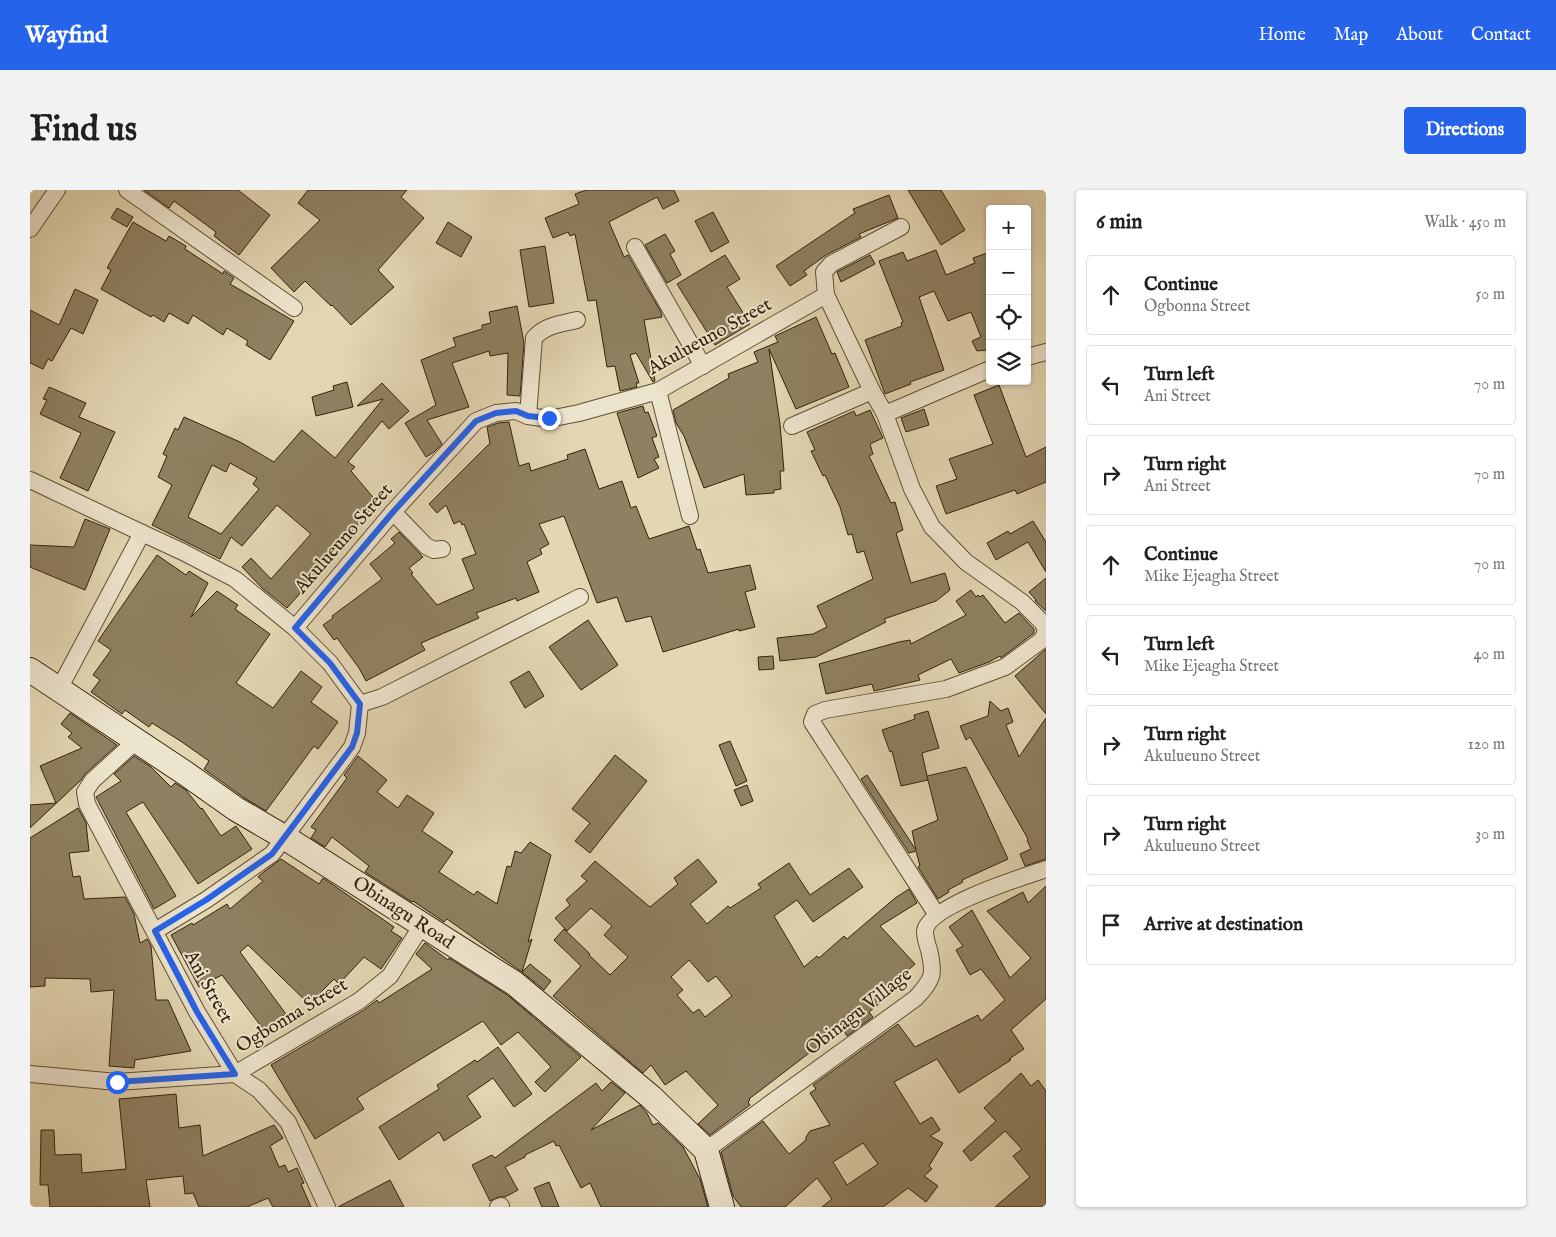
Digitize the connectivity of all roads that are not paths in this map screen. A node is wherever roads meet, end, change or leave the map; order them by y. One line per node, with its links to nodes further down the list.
1 (57, 190): 4 (street)
2 (127, 190): 7 (street)
3 (901, 227): 6 (street)
4 (30, 229)
5 (635, 247): 11 (street)
6 (826, 296): 11 (street, Akulueuno Street); 14 (street)
7 (294, 308)
8 (577, 320): 16 (street)
9 (1046, 352): 10 (street)
10 (1031, 356)
11 (703, 366): 13 (street, Akulueuno Street)
12 (986, 371): 15 (street)
13 (658, 391): 16 (street, Akulueuno Street); 20 (street)
14 (872, 391): 15 (street); 17 (street)
15 (885, 414): 31 (street)
16 (528, 416): 19 (street, Akulueuno Street)
17 (792, 426)
18 (30, 480): 21 (street)
19 (393, 512): 22 (street); 24 (street, Akulueuno Street)
20 (690, 516)
21 (142, 533): 24 (street); 26 (street)
22 (442, 550)
23 (580, 597): 27 (street)
24 (295, 628): 27 (street)
25 (30, 670): 26 (street, Obinagu Road)
26 (59, 688): 28 (street, Obinagu Road)
27 (360, 704): 29 (street)
28 (136, 741): 29 (street, Obinagu Road); 33 (street, Ani Street)
29 (284, 837): 32 (street, Obinagu Road); 33 (street)
30 (1046, 869): 31 (street)
31 (937, 915): 36 (street, Obinagu Village)
32 (422, 925): 35 (street, Ogbonna Street); 36 (street, Obinagu Road)
33 (155, 931): 35 (street, Ani Street)
34 (30, 1074): 35 (street, Ogbonna Street)
35 (235, 1074): 37 (street, Ani Street)
36 (706, 1150): 38 (street)
37 (327, 1207)
38 (722, 1207)

